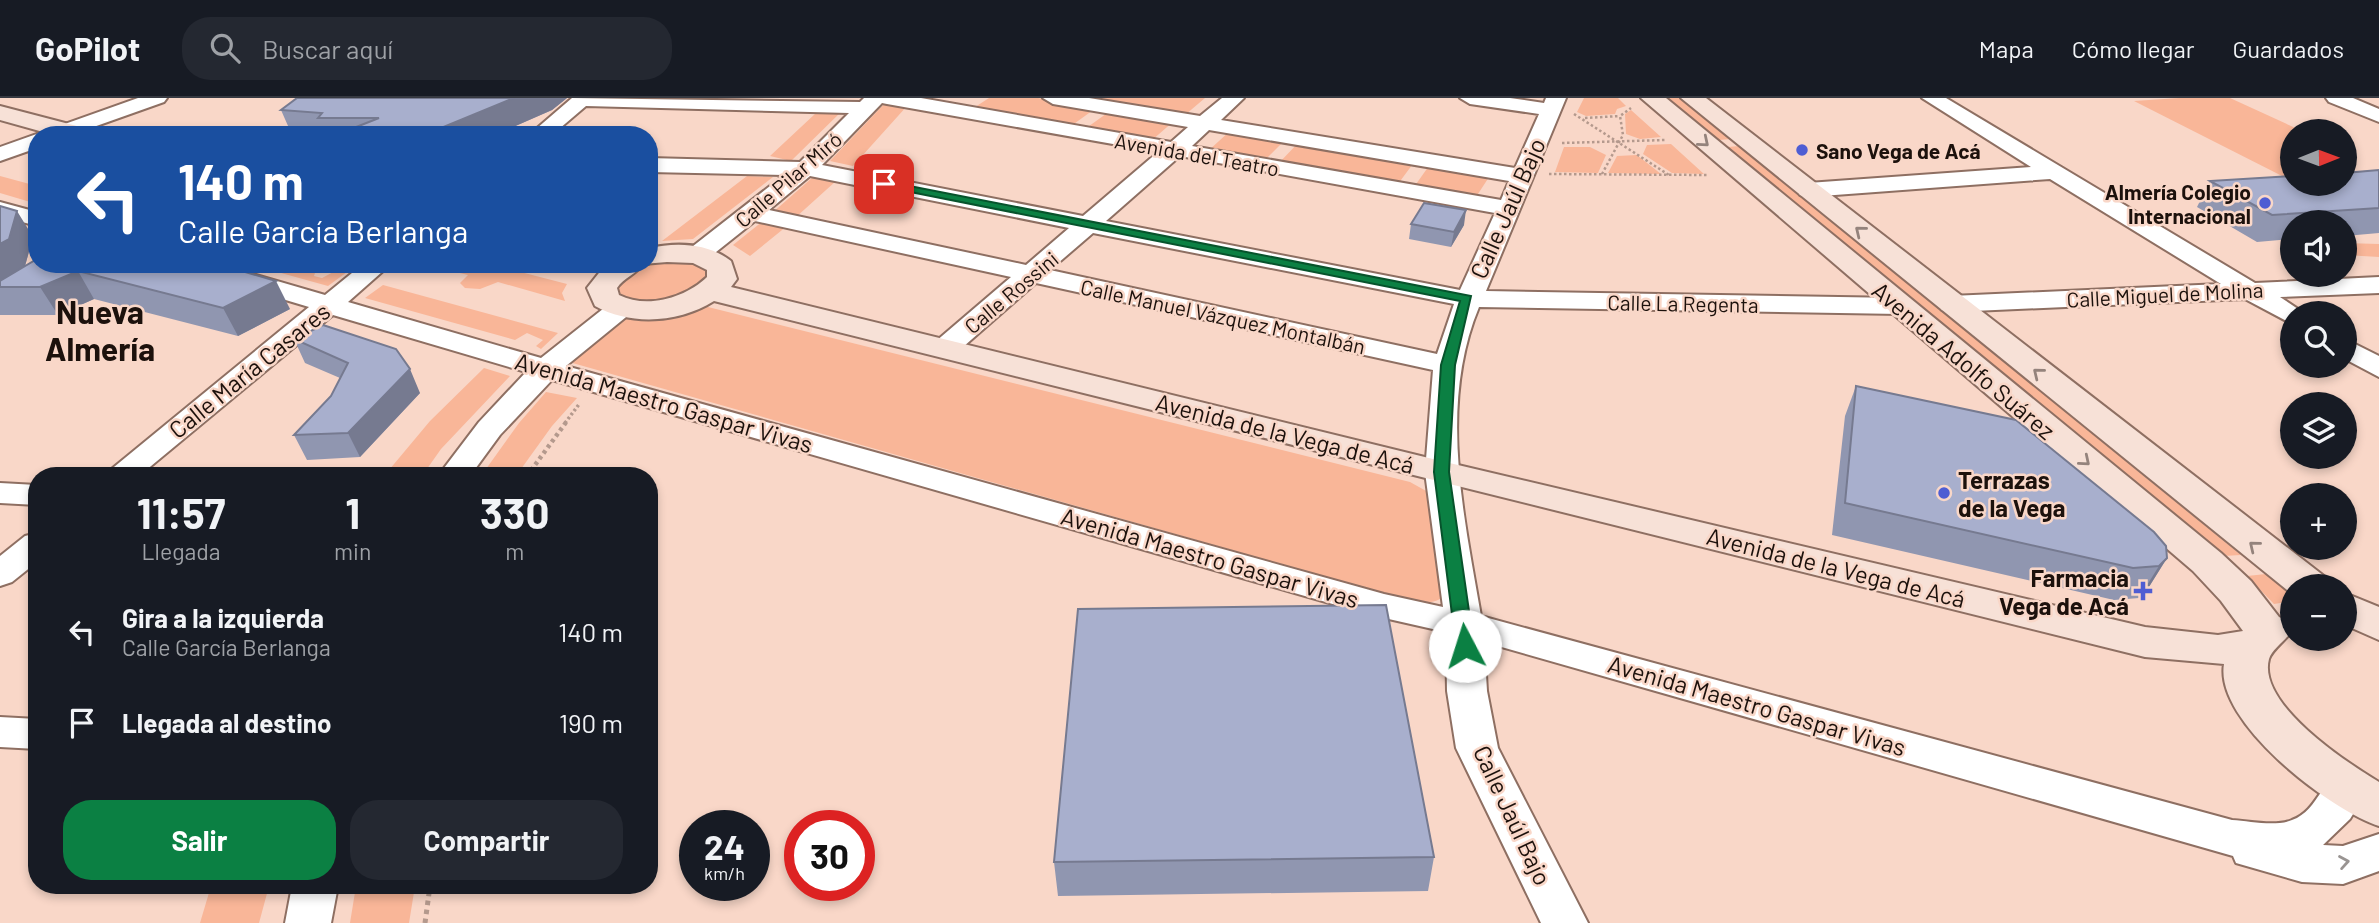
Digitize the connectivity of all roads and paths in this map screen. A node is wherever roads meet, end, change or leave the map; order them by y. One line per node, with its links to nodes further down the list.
1 (157, 98): 19 (street)
2 (887, 98): 25 (street, Avenida del Teatro)
3 (1053, 98): 17 (street, Avenida del Teatro)
4 (1234, 98): 17 (street, Calle Rossini)
5 (1470, 98): 12 (street)
6 (1692, 98): 35 (main road, Avenida Adolfo Suárez)
7 (1932, 98): 29 (street)
8 (2336, 98): 14 (street)
9 (583, 99): 11 (street); 20 (street)
10 (1643, 102): 15 (path); 53 (main road, Avenida Adolfo Suárez, one-way to 53)
11 (871, 103): 28 (street, Calle Pilar Miró)
12 (1559, 107): 16 (path); 33 (street, Calle Jaúl Bajo)
13 (0, 113): 18 (main road)
14 (2379, 116)
15 (1620, 117): 16 (path); 22 (path)
16 (1585, 118): 22 (path)
17 (1205, 124): 25 (street, Calle Rossini); 33 (street, Avenida del Teatro)
18 (43, 126)
19 (84, 126)
20 (550, 126)
21 (1673, 140): 22 (path)
22 (1618, 143): 24 (path); 31 (path); 32 (path)
23 (28, 144): 26 (street)
24 (1557, 144)
25 (1175, 150): 36 (street, Avenida del Teatro); 40 (street, Calle Rossini)
26 (0, 155)
27 (658, 165): 28 (street, Calle La Regenta)
28 (806, 169): 38 (street, Calle Pilar Miró); 40 (street, Calle La Regenta)
29 (2055, 172): 35 (street); 48 (street)
30 (1545, 174): 31 (path)
31 (1602, 174): 32 (path)
32 (1669, 175): 34 (path)
33 (1521, 176): 36 (street, Calle Jaúl Bajo)
34 (1714, 176)
35 (1808, 190): 51 (main road, Avenida Adolfo Suárez, one-way to 35)
36 (1508, 208): 50 (street, Calle Jaúl Bajo)
37 (0, 209): 39 (street)
38 (752, 213): 41 (street, Calle Pilar Miró); 46 (street, Calle Manuel Vázquez Montalbán)
39 (28, 217)
40 (1091, 224): 46 (street, Calle Rossini); 50 (street, Calle La Regenta)
41 (697, 255): 42 (main road); 49 (main road)
42 (658, 256)
43 (221, 273): 52 (street, Avenida Maestro Gaspar Vivas)
44 (368, 273): 52 (street, Calle María Casares)
45 (612, 273): 54 (main road)
46 (1031, 274): 56 (street, Calle Rossini); 58 (street, Calle Manuel Vázquez Montalbán)
47 (2379, 285): 48 (street, Calle Miguel de Molina)
48 (2250, 290): 51 (street, Calle Miguel de Molina); 55 (street)
49 (712, 291): 54 (main road); 56 (main road, Avenida de la Vega de Acá)
50 (1467, 299): 53 (street, Calle La Regenta); 58 (street, Calle Jaúl Bajo)
51 (1951, 304): 70 (main road, Avenida Adolfo Suárez, one-way to 51)
52 (328, 305): 60 (street, Avenida Maestro Gaspar Vivas); 62 (street, Calle María Casares)
53 (1900, 306): 75 (main road, Avenida Adolfo Suárez, one-way to 75)
54 (622, 307): 60 (street)
55 (2280, 309)
56 (945, 348): 65 (main road, Avenida de la Vega de Acá)
57 (2357, 354): 59 (street)
58 (1448, 365): 65 (street, Calle Jaúl Bajo)
59 (2379, 368)
60 (548, 369): 61 (street, Avenida Maestro Gaspar Vivas); 63 (street)
61 (597, 384): 64 (path); 73 (street, Avenida Maestro Gaspar Vivas)
62 (130, 467)
63 (460, 467)
64 (533, 467)
65 (1441, 472): 73 (street, Calle Jaúl Bajo); 76 (main road, Avenida de la Vega de Acá)
66 (0, 493): 67 (street)
67 (28, 495)
68 (28, 551): 69 (street)
69 (0, 574)
70 (2294, 574)
71 (2357, 614): 74 (main road)
72 (2357, 623): 74 (main road)
73 (1464, 624): 81 (street, Avenida Maestro Gaspar Vivas); 87 (street, Calle Jaúl Bajo)
74 (2379, 626)
75 (2271, 633): 76 (main road, Avenida de la Vega de Acá); 77 (main road)
76 (2145, 642): 77 (main road, Avenida de la Vega de Acá)
77 (2261, 709): 80 (main road)
78 (0, 732): 79 (street)
79 (28, 734)
80 (2363, 797): 81 (street, Avenida Maestro Gaspar Vivas)
81 (2232, 838): 82 (street, Avenida Maestro Gaspar Vivas, one-way to 82)
82 (2379, 852)
83 (313, 894): 85 (street)
84 (429, 894): 86 (path)
85 (308, 923)
86 (425, 923)
87 (1565, 923)

